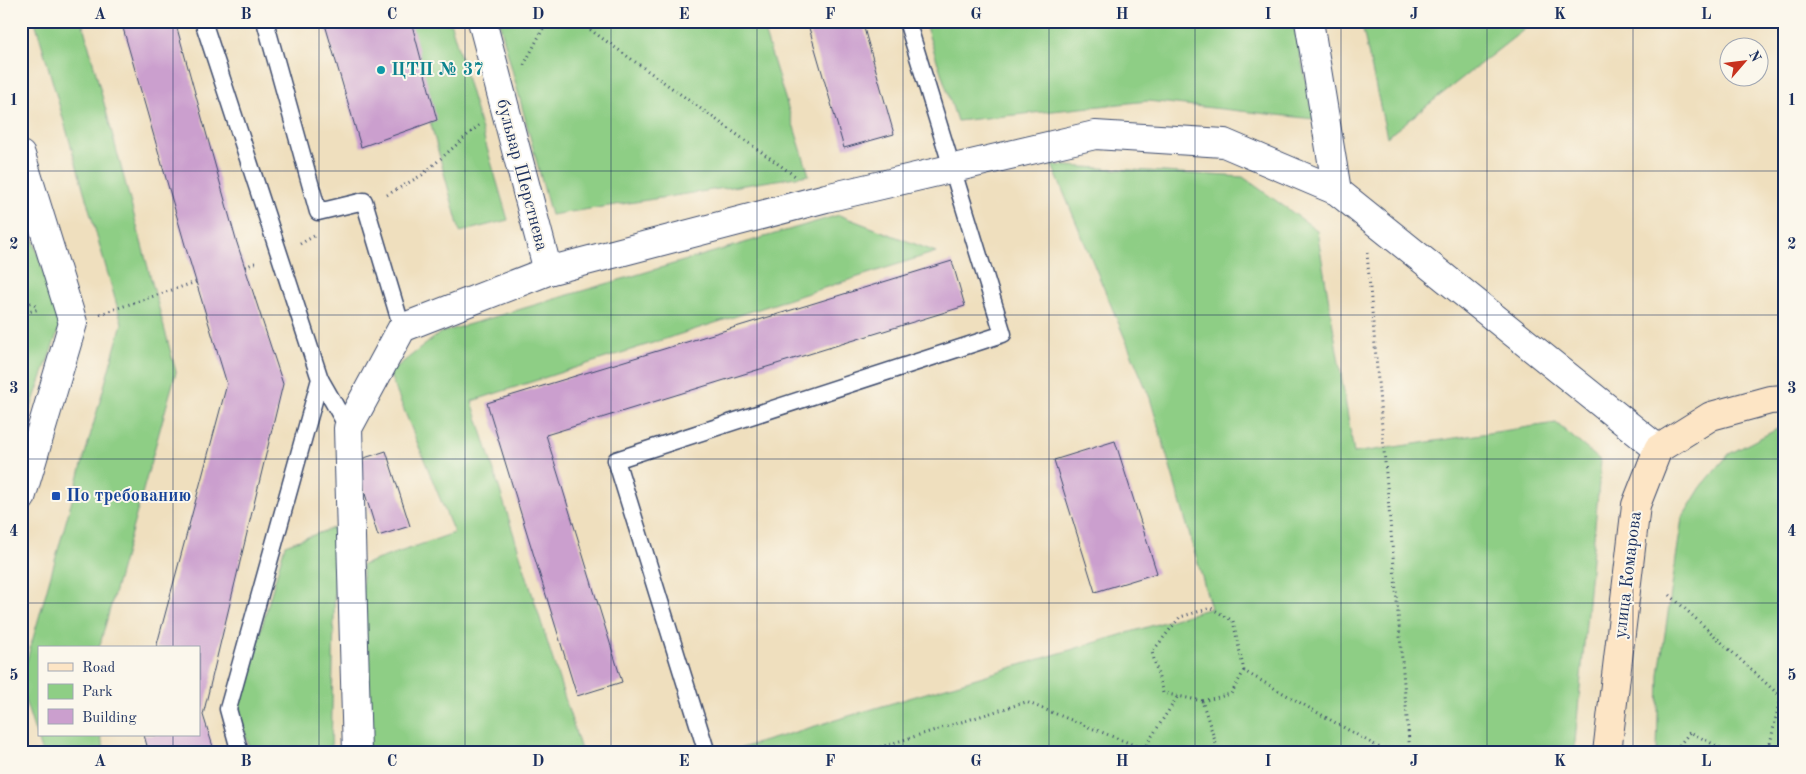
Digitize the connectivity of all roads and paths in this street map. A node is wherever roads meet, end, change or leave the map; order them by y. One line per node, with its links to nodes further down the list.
1 (204, 21): 18 (lane)
2 (265, 21): 17 (lane)
3 (482, 21): 12 (street, бульвар Шерстнева)
4 (578, 21): 10 (path)
5 (907, 21): 8 (lane)
6 (1309, 21): 9 (street)
7 (21, 155): 16 (street)
8 (953, 167): 9 (street); 10 (street); 33 (lane)
9 (1337, 191): 11 (street)
10 (826, 198): 12 (street)
11 (1364, 212): 21 (street); 39 (path)
12 (548, 271): 17 (street)
13 (196, 282): 16 (path)
14 (42, 308): 15 (path)
15 (21, 314)
16 (73, 323): 22 (street)
17 (402, 328): 20 (street)
18 (320, 379): 20 (lane); 31 (lane)
19 (1785, 399): 21 (main road)
20 (348, 428): 32 (street)
21 (1658, 449): 40 (main road, улица Комарова)
22 (21, 498)
23 (1670, 595): 27 (path)
24 (1244, 671): 26 (path); 28 (path); 38 (path)
25 (1785, 676): 27 (path)
26 (1178, 696): 28 (path); 30 (path)
27 (1780, 696): 29 (path); 43 (path)
28 (1202, 701): 37 (path)
29 (1785, 707)
30 (1144, 749): 34 (path); 35 (path); 36 (path)
31 (240, 753)
32 (357, 753)
33 (707, 753)
34 (861, 753)
35 (1142, 753)
36 (1154, 753)
37 (1220, 753)
38 (1389, 753)
39 (1410, 753)
40 (1606, 753)
41 (1673, 753): 42 (path)
42 (1730, 753)
43 (1768, 753)

